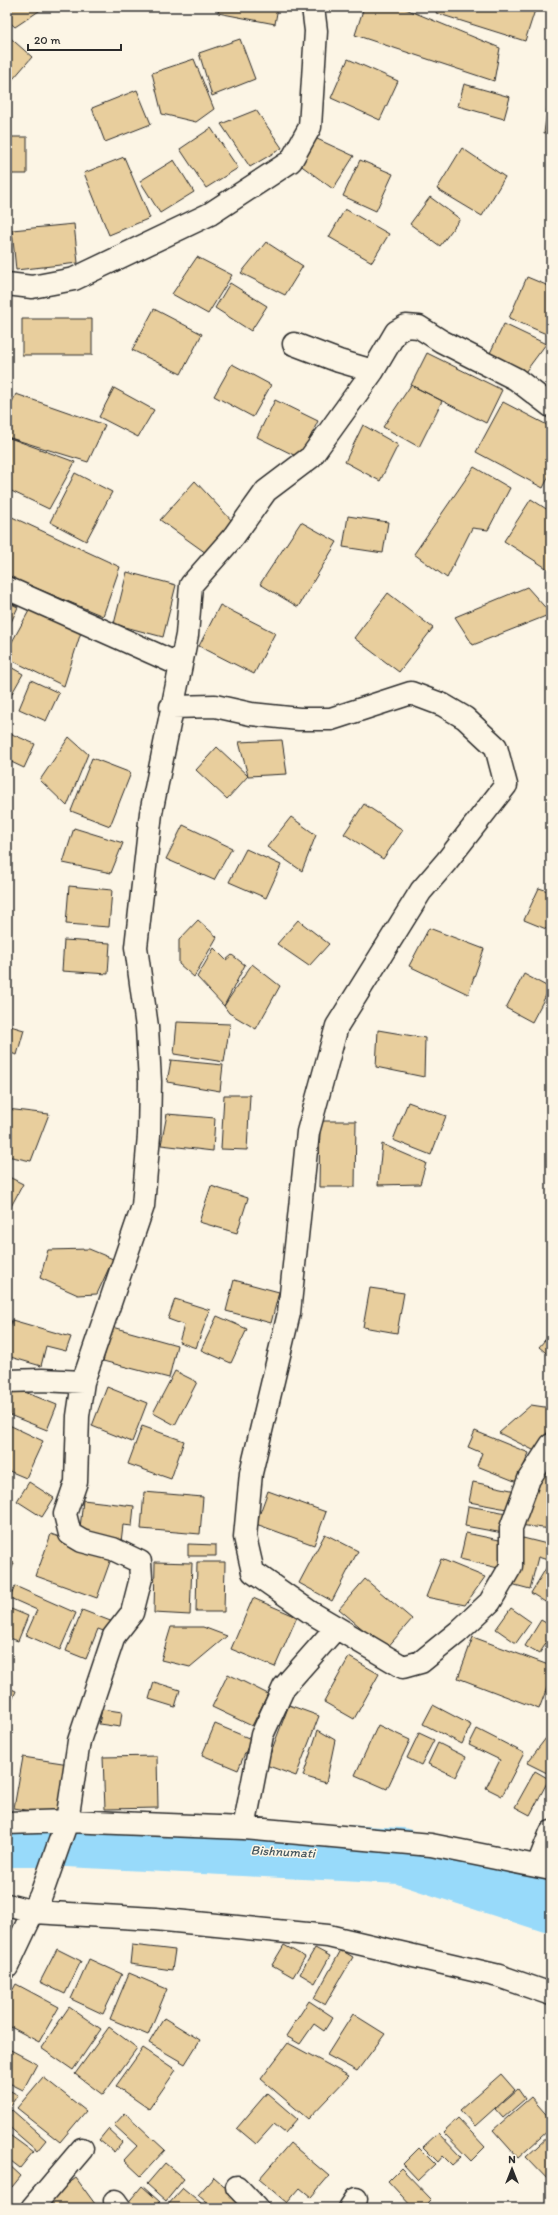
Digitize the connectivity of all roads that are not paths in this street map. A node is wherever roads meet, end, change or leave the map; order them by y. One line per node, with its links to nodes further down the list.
1 (313, 7): 2 (street)
2 (7, 284)
3 (294, 344): 4 (street)
4 (373, 371): 5 (street); 7 (street)
5 (551, 406)
6 (7, 588): 7 (street)
7 (180, 665): 8 (street)
8 (171, 707): 10 (street); 12 (street)
9 (7, 1382): 10 (street)
10 (83, 1382): 14 (street)
11 (551, 1445): 12 (street)
12 (336, 1628): 15 (street)
13 (7, 1823): 14 (street)
14 (65, 1826): 15 (street); 18 (street)
15 (244, 1828): 17 (street)
16 (551, 1832): 17 (street)
17 (545, 1867)
18 (37, 1904): 19 (street); 20 (street); 21 (street)
19 (7, 1905)
20 (7, 1967)
21 (551, 1994)
22 (82, 2149): 24 (street)
23 (237, 2187): 25 (street)
24 (32, 2208)
25 (257, 2208)

